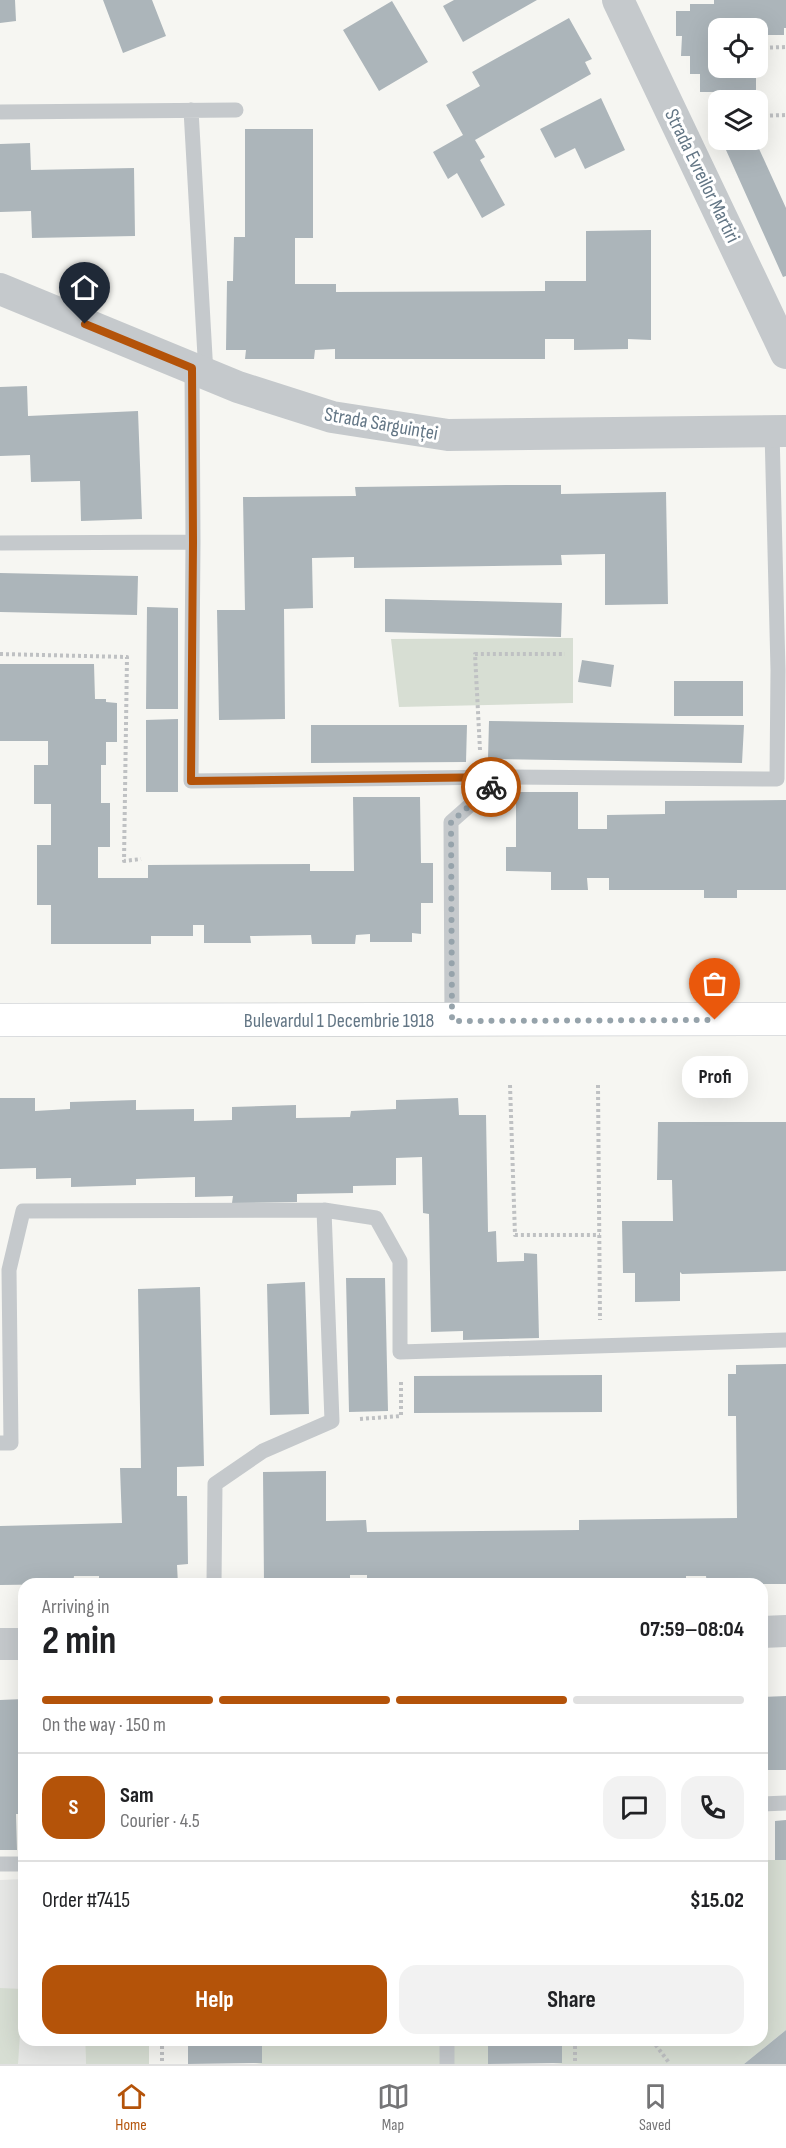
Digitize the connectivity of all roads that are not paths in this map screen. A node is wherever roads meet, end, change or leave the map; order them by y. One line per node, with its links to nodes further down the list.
1 (618, 0): 6 (street, Strada Evreilor Martiri)
2 (191, 110): 3 (lane); 4 (lane); 7 (lane)
3 (236, 110)
4 (0, 112)
5 (0, 289): 7 (street, Strada Sârguinței)
6 (786, 353)
7 (199, 371): 8 (street, Strada Sârguinței); 9 (lane)
8 (779, 431): 11 (lane)
9 (193, 542): 10 (lane); 11 (lane)
10 (0, 543)
11 (502, 777): 14 (lane)
12 (786, 1019): 14 (main road, Bulevardul 1 Decembrie 1918)
13 (0, 1020): 14 (main road, Bulevardul 1 Decembrie 1918)
14 (452, 1021)
15 (324, 1210): 16 (lane); 17 (lane); 18 (lane)
16 (786, 1340)
17 (0, 1443)
18 (214, 1578)
19 (786, 1631): 20 (street)
20 (768, 1632)
21 (0, 1644): 22 (street)
22 (18, 1644)
23 (786, 1803): 24 (lane)
24 (768, 1804)
25 (0, 1864): 26 (lane)
26 (18, 1864)
27 (447, 2046): 28 (lane)
28 (447, 2064)

